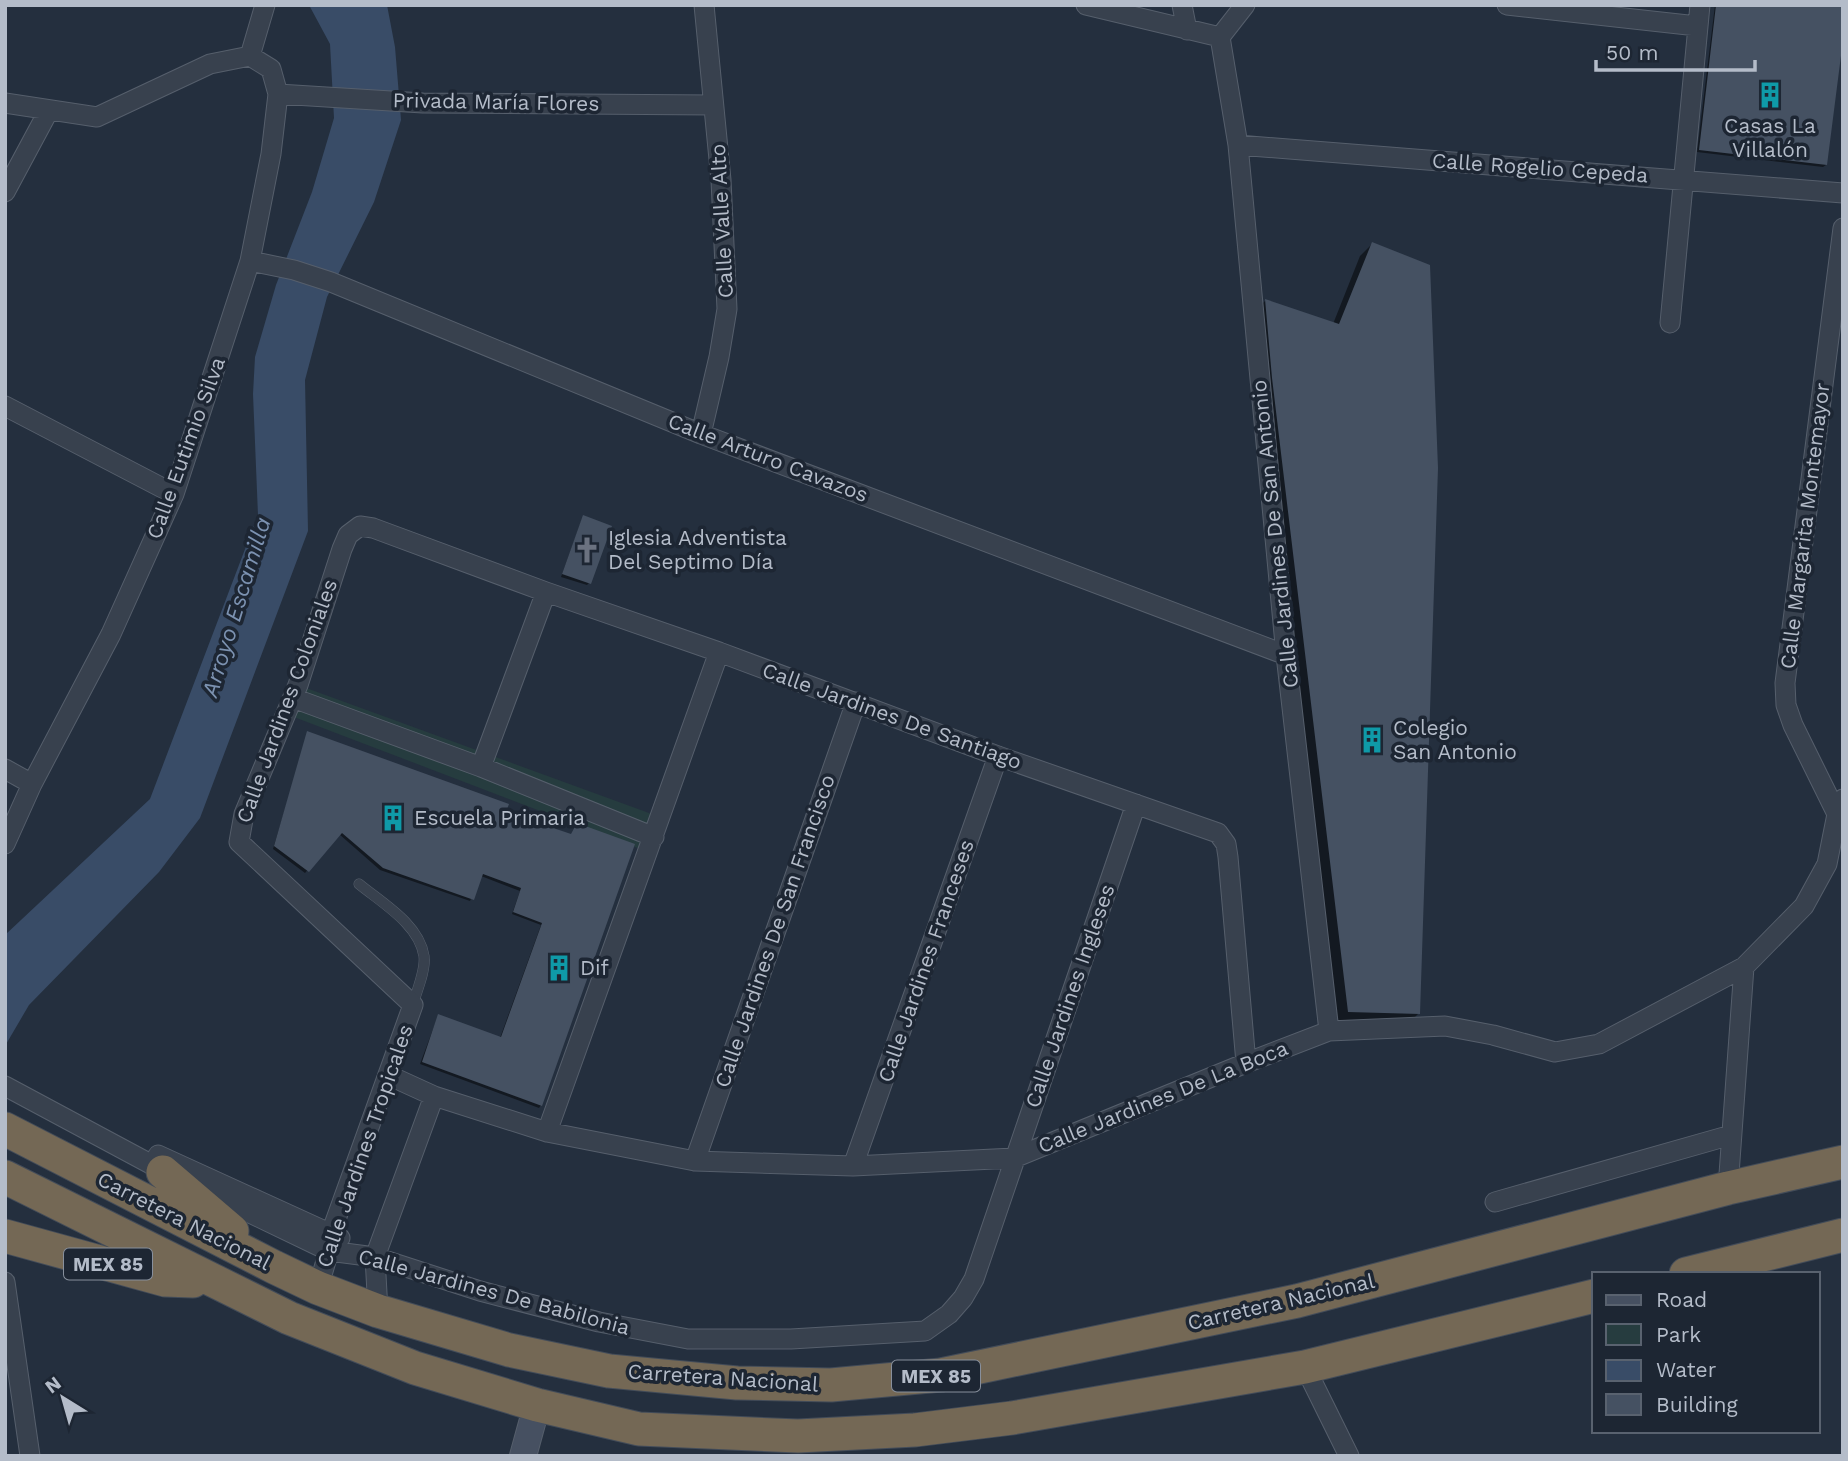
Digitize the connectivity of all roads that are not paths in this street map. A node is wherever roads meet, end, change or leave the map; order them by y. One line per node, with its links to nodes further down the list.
1 (265, 5): 11 (street)
2 (704, 5): 14 (street, Calle Valle Alto)
3 (1086, 5): 9 (street)
4 (1182, 5): 9 (street)
5 (1245, 5): 10 (street)
6 (1507, 5): 8 (street)
7 (1700, 5): 8 (street)
8 (1697, 26): 17 (street)
9 (1186, 30): 10 (street)
10 (1220, 37): 16 (street, Calle Jardines De San Antonio)
11 (250, 56): 12 (street, Calle Eutimio Silva); 15 (street)
12 (278, 94): 14 (street, Privada María Flores); 21 (street, Calle Eutimio Silva)
13 (5, 103): 15 (street)
14 (713, 105): 24 (street, Calle Valle Alto)
15 (49, 110): 18 (street)
16 (1238, 145): 17 (street, Calle Rogelio Cepeda); 29 (street, Calle Jardines De San Antonio)
17 (1685, 179): 19 (street, Calle Rogelio Cepeda); 22 (street)
18 (5, 192)
19 (1843, 193)
20 (1843, 228): 37 (street, Calle Margarita Montemayor)
21 (250, 261): 24 (street, Calle Arturo Cavazos); 25 (street, Calle Eutimio Silva)
22 (1670, 323)
23 (5, 406): 25 (street)
24 (701, 434): 29 (street, Calle Arturo Cavazos)
25 (174, 495): 35 (street, Calle Eutimio Silva)
26 (348, 535): 27 (street, Calle Jardines De Santiago); 30 (street, Calle Jardines Coloniales)
27 (546, 592): 28 (street, Calle Jardines De Santiago); 33 (street)
28 (719, 652): 31 (street, Calle Jardines De Santiago); 38 (street)
29 (1286, 655): 43 (street, Calle Jardines De San Antonio)
30 (293, 698): 33 (street); 42 (street, Calle Jardines Coloniales)
31 (856, 702): 32 (street, Calle Jardines De Santiago); 53 (street, Calle Jardines De San Francisco)
32 (998, 756): 36 (street, Calle Jardines De Santiago); 55 (street, Calle Jardines Franceses)
33 (481, 767): 38 (street)
34 (5, 769): 35 (street)
35 (32, 784): 39 (street, Calle Eutimio Silva)
36 (1136, 804): 44 (street, Calle Jardines De Santiago); 52 (street, Calle Jardines Ingleses)
37 (1840, 806): 41 (street, Calle Jardines De La Boca)
38 (654, 837): 50 (street)
39 (5, 844)
40 (359, 884): 42 (lane)
41 (1744, 967): 43 (street, Calle Jardines De La Boca); 51 (street)
42 (413, 1005): 45 (street, Calle Jardines Tropicales)
43 (1329, 1031): 44 (street, Calle Jardines De La Boca)
44 (1245, 1063): 52 (street, Calle Jardines De La Boca)
45 (387, 1075): 48 (street, Calle Jardines De La Boca); 62 (street, Calle Jardines Tropicales)
46 (5, 1079): 62 (street)
47 (5, 1086): 56 (street, MEX 85)
48 (434, 1096): 50 (street, Calle Jardines De La Boca); 63 (street)
49 (5, 1129): 64 (highway, Carretera Nacional / MEX 85)
50 (547, 1132): 53 (street, Calle Jardines De La Boca)
51 (1731, 1135): 58 (street); 59 (street)
52 (1014, 1158): 55 (street, Calle Jardines De La Boca); 71 (street, Calle Jardines Ingleses)
53 (695, 1161): 55 (street, Calle Jardines De La Boca)
54 (1843, 1162): 58 (highway, Carretera Nacional / MEX 85)
55 (853, 1166)
56 (163, 1172): 62 (street, Calle Jardines De Babilonia); 64 (highway, MEX 85)
57 (20, 1184): 67 (highway, Carretera Nacional / MEX 85)
58 (1728, 1188): 70 (highway, Carretera Nacional / MEX 85)
59 (1496, 1202)
60 (5, 1236): 67 (highway, MEX 85)
61 (1843, 1236): 65 (highway)
62 (330, 1242): 63 (street, Calle Jardines De Babilonia); 68 (street, Calle Jardines Tropicales)
63 (375, 1257): 70 (street); 71 (street, Calle Jardines De Babilonia)
64 (274, 1267): 68 (highway, Carretera Nacional / MEX 85)
65 (1694, 1272)
66 (5, 1282): 74 (street)
67 (213, 1282): 73 (highway, Carretera Nacional / MEX 85)
68 (318, 1288): 70 (highway, Carretera Nacional / MEX 85)
69 (1592, 1296): 72 (highway, Carretera Nacional / MEX 85)
70 (378, 1311)
71 (925, 1331)
72 (1305, 1367): 73 (highway, Carretera Nacional / MEX 85); 76 (street)
73 (537, 1405): 75 (main road)
74 (30, 1456)
75 (523, 1456)
76 (1349, 1456)

